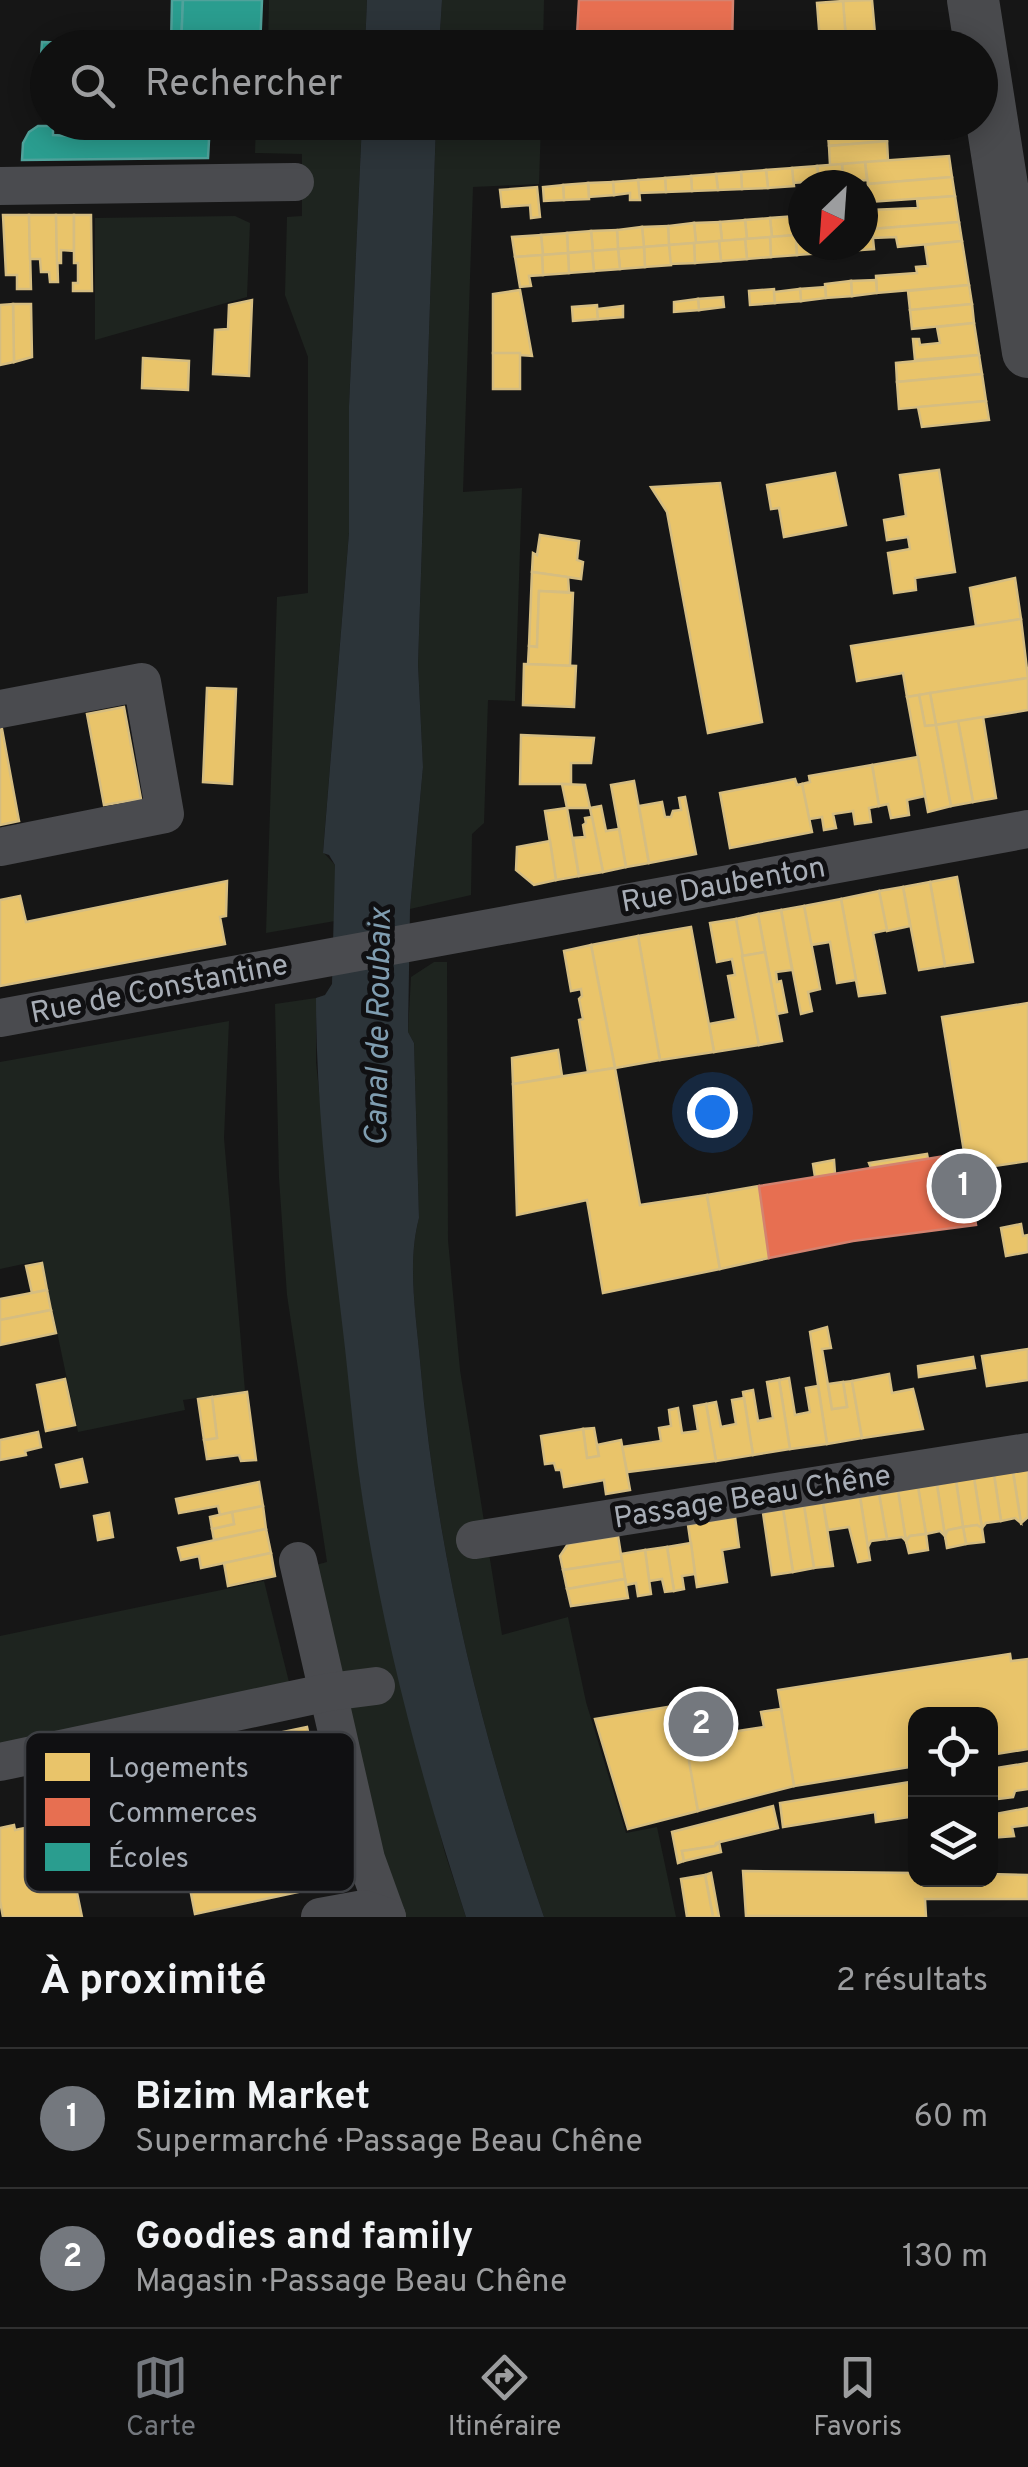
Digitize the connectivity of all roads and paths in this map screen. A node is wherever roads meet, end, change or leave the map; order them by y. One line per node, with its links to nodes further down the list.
1 (974, 0): 2 (main road)
2 (979, 30)
3 (995, 140): 6 (main road)
4 (295, 182): 5 (street)
5 (0, 186)
6 (1028, 352)
7 (0, 709): 9 (street)
8 (1028, 829): 10 (street, Rue Daubenton)
9 (0, 847)
10 (318, 958): 11 (street, Rue de Constantine)
11 (0, 1018)
12 (1028, 1452): 13 (street, Passage Beau Chêne)
13 (475, 1540)
14 (298, 1561): 16 (street)
15 (376, 1686): 16 (street)
16 (329, 1692): 17 (street); 18 (street)
17 (141, 1732)
18 (338, 1732)
19 (25, 1757): 20 (street)
20 (0, 1762)
21 (355, 1809): 22 (street)
22 (362, 1915)

